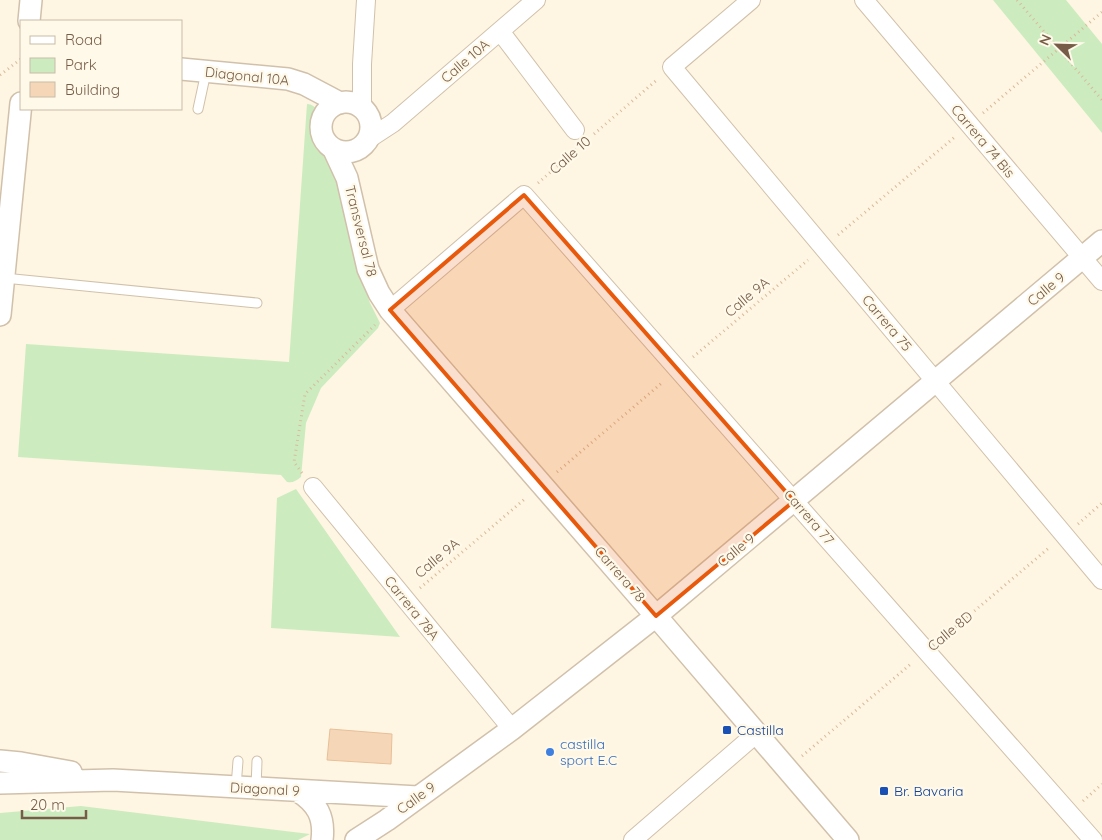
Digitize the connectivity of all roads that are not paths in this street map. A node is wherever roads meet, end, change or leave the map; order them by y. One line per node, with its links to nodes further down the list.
1 (31, 0): 6 (street)
2 (366, 0): 14 (street, Transversal 78)
3 (536, 0): 7 (street, Calle 10A)
4 (751, 0): 23 (street, Carrera 75)
5 (864, 0): 17 (street, Carrera 74 Bis)
6 (29, 20)
7 (500, 31): 14 (street, Calle 10A); 15 (street)
8 (182, 69): 9 (street, Diagonal 10A)
9 (206, 72): 10 (street, Diagonal 10A); 11 (lane)
10 (312, 88): 13 (street); 14 (street, Diagonal 10A)
11 (198, 109)
12 (20, 110): 18 (street)
13 (322, 118): 14 (street); 14 (street)
14 (353, 125): 21 (street, Transversal 78)
15 (575, 130)
16 (1102, 241): 17 (street, Calle 9)
17 (1082, 258): 19 (street, Carrera 74 Bis); 23 (street, Calle 9)
18 (4, 278): 20 (lane); 22 (street)
19 (1102, 281)
20 (257, 303)
21 (390, 310): 25 (street, Carrera 77); 27 (street, Carrera 78)
22 (0, 315)
23 (935, 382): 25 (street, Calle 9); 26 (street, Carrera 75)
24 (313, 487): 28 (street, Carrera 78A)
25 (794, 501): 27 (street, Calle 9); 42 (street, Carrera 77)
26 (1102, 580)
27 (656, 616): 28 (street, Calle 9); 29 (street, Carrera 78)
28 (512, 729): 37 (street, Calle 9)
29 (757, 733): 40 (street); 41 (street, Carrera 78)
30 (257, 760): 35 (lane)
31 (0, 761): 33 (street, Diagonal 9)
32 (238, 761): 35 (lane)
33 (113, 780): 34 (street, Diagonal 9); 35 (street, Diagonal 9)
34 (0, 783)
35 (246, 788): 36 (street, Diagonal 9)
36 (298, 791): 37 (street, Diagonal 9); 38 (street)
37 (418, 797): 39 (street, Calle 9)
38 (322, 840)
39 (356, 840)
40 (633, 840)
41 (848, 840)
42 (1093, 840)

